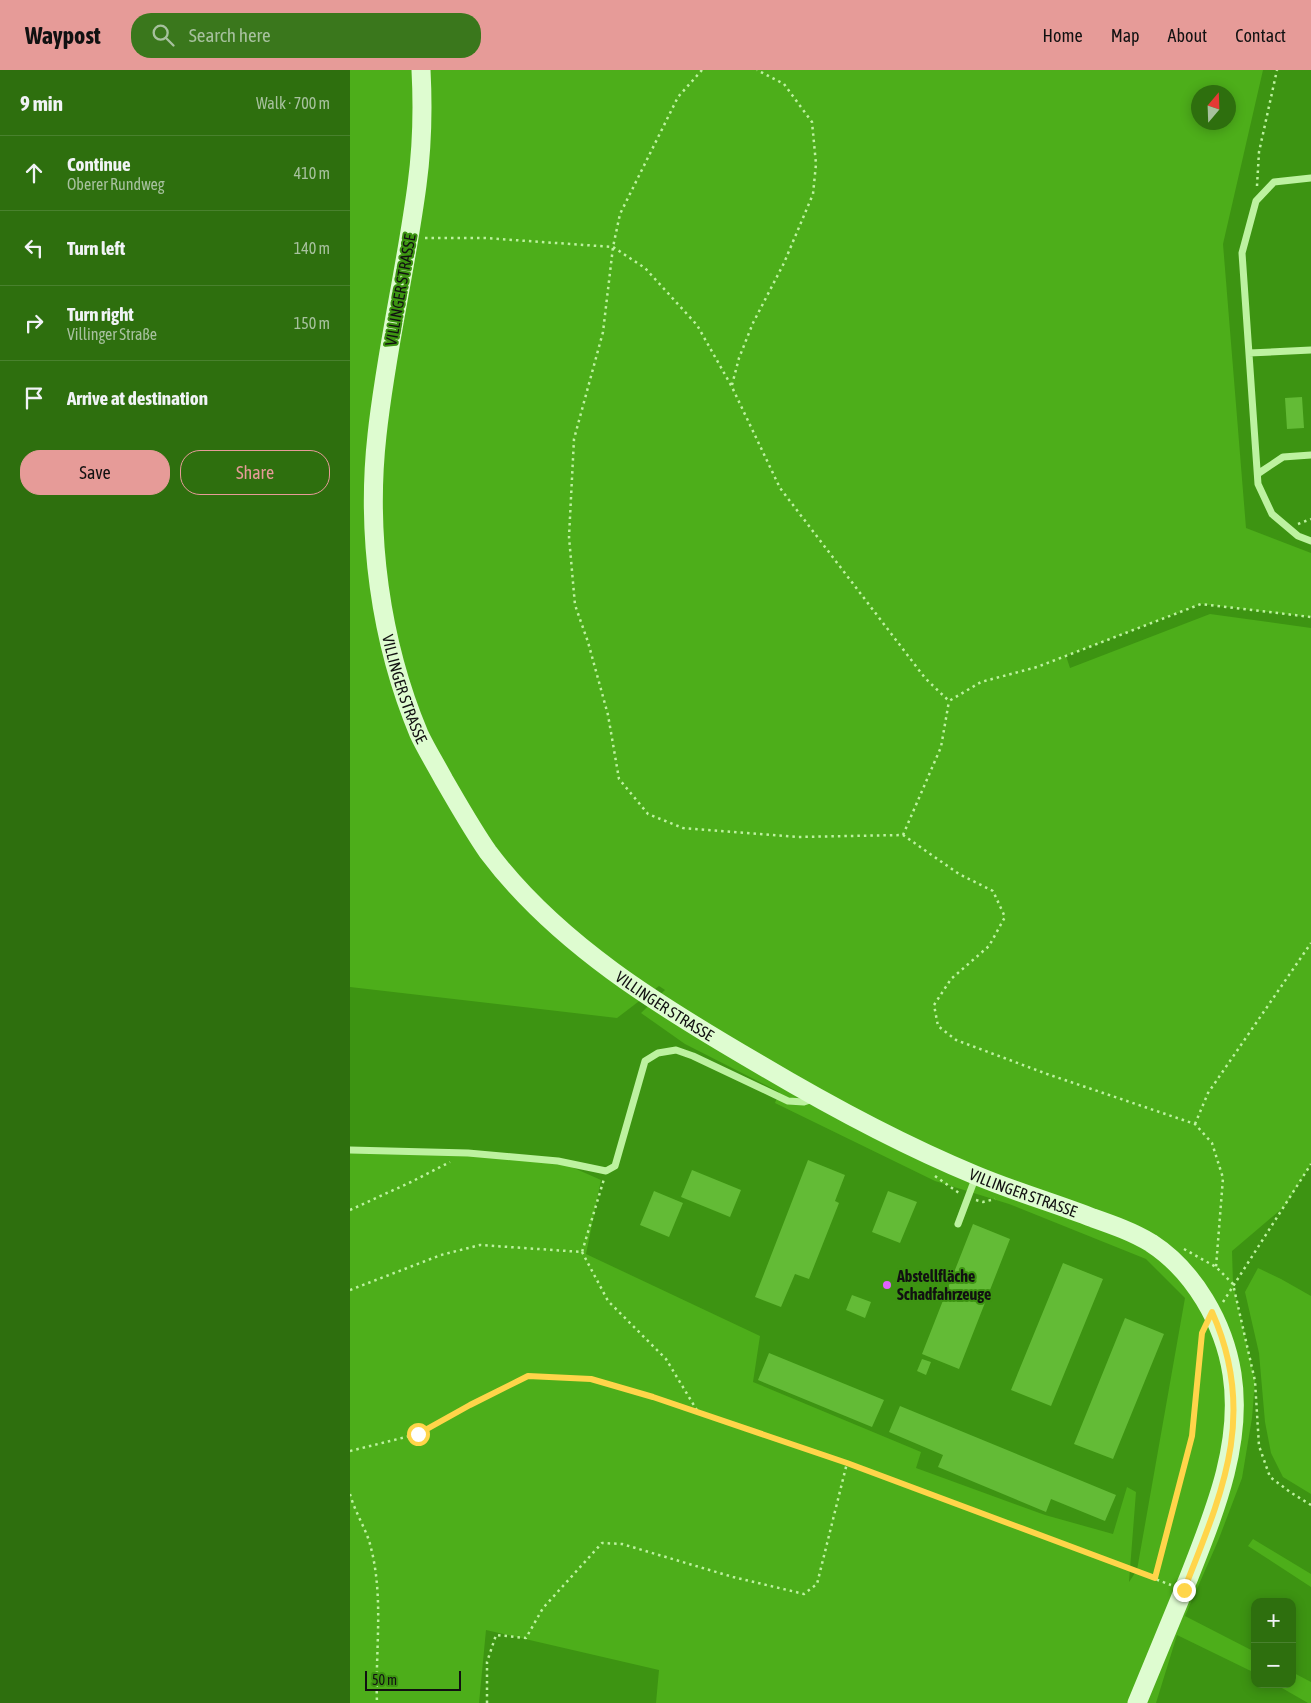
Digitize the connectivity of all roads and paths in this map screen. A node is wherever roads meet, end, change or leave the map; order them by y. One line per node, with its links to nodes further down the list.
1 (421, 70): 7 (main road, VILLINGER STRASSE)
2 (702, 70): 8 (path)
3 (757, 70): 11 (path)
4 (1277, 70): 6 (path)
5 (1311, 178): 6 (lane)
6 (1256, 201): 10 (lane)
7 (409, 238): 8 (path); 19 (main road, VILLINGER STRASSE)
8 (613, 246): 11 (path); 17 (path)
9 (1311, 350): 10 (lane)
10 (1249, 353): 13 (lane)
11 (732, 387): 16 (path)
12 (1311, 455): 13 (lane)
13 (1259, 473): 14 (lane)
14 (1311, 542)
15 (1311, 617): 16 (path)
16 (949, 701): 17 (path)
17 (903, 835): 20 (path)
18 (1311, 943): 20 (path)
19 (817, 1097): 24 (lane); 25 (main road, VILLINGER STRASSE)
20 (1195, 1124): 29 (path)
21 (350, 1150): 22 (lane)
22 (468, 1153): 24 (lane); 26 (path)
23 (1311, 1164): 30 (path)
24 (606, 1172): 28 (path)
25 (977, 1176): 27 (lane); 32 (main road, VILLINGER STRASSE)
26 (350, 1210)
27 (958, 1224)
28 (582, 1252): 31 (path); 33 (path)
29 (1216, 1266)
30 (1234, 1284): 32 (path); 37 (path)
31 (350, 1290)
32 (1212, 1312): 35 (path); 40 (main road, VILLINGER STRASSE)
33 (699, 1413): 34 (path); 35 (path)
34 (350, 1451)
35 (847, 1463): 39 (path)
36 (350, 1494): 38 (path)
37 (1311, 1505)
38 (377, 1703)
39 (487, 1703)
40 (1137, 1703)

